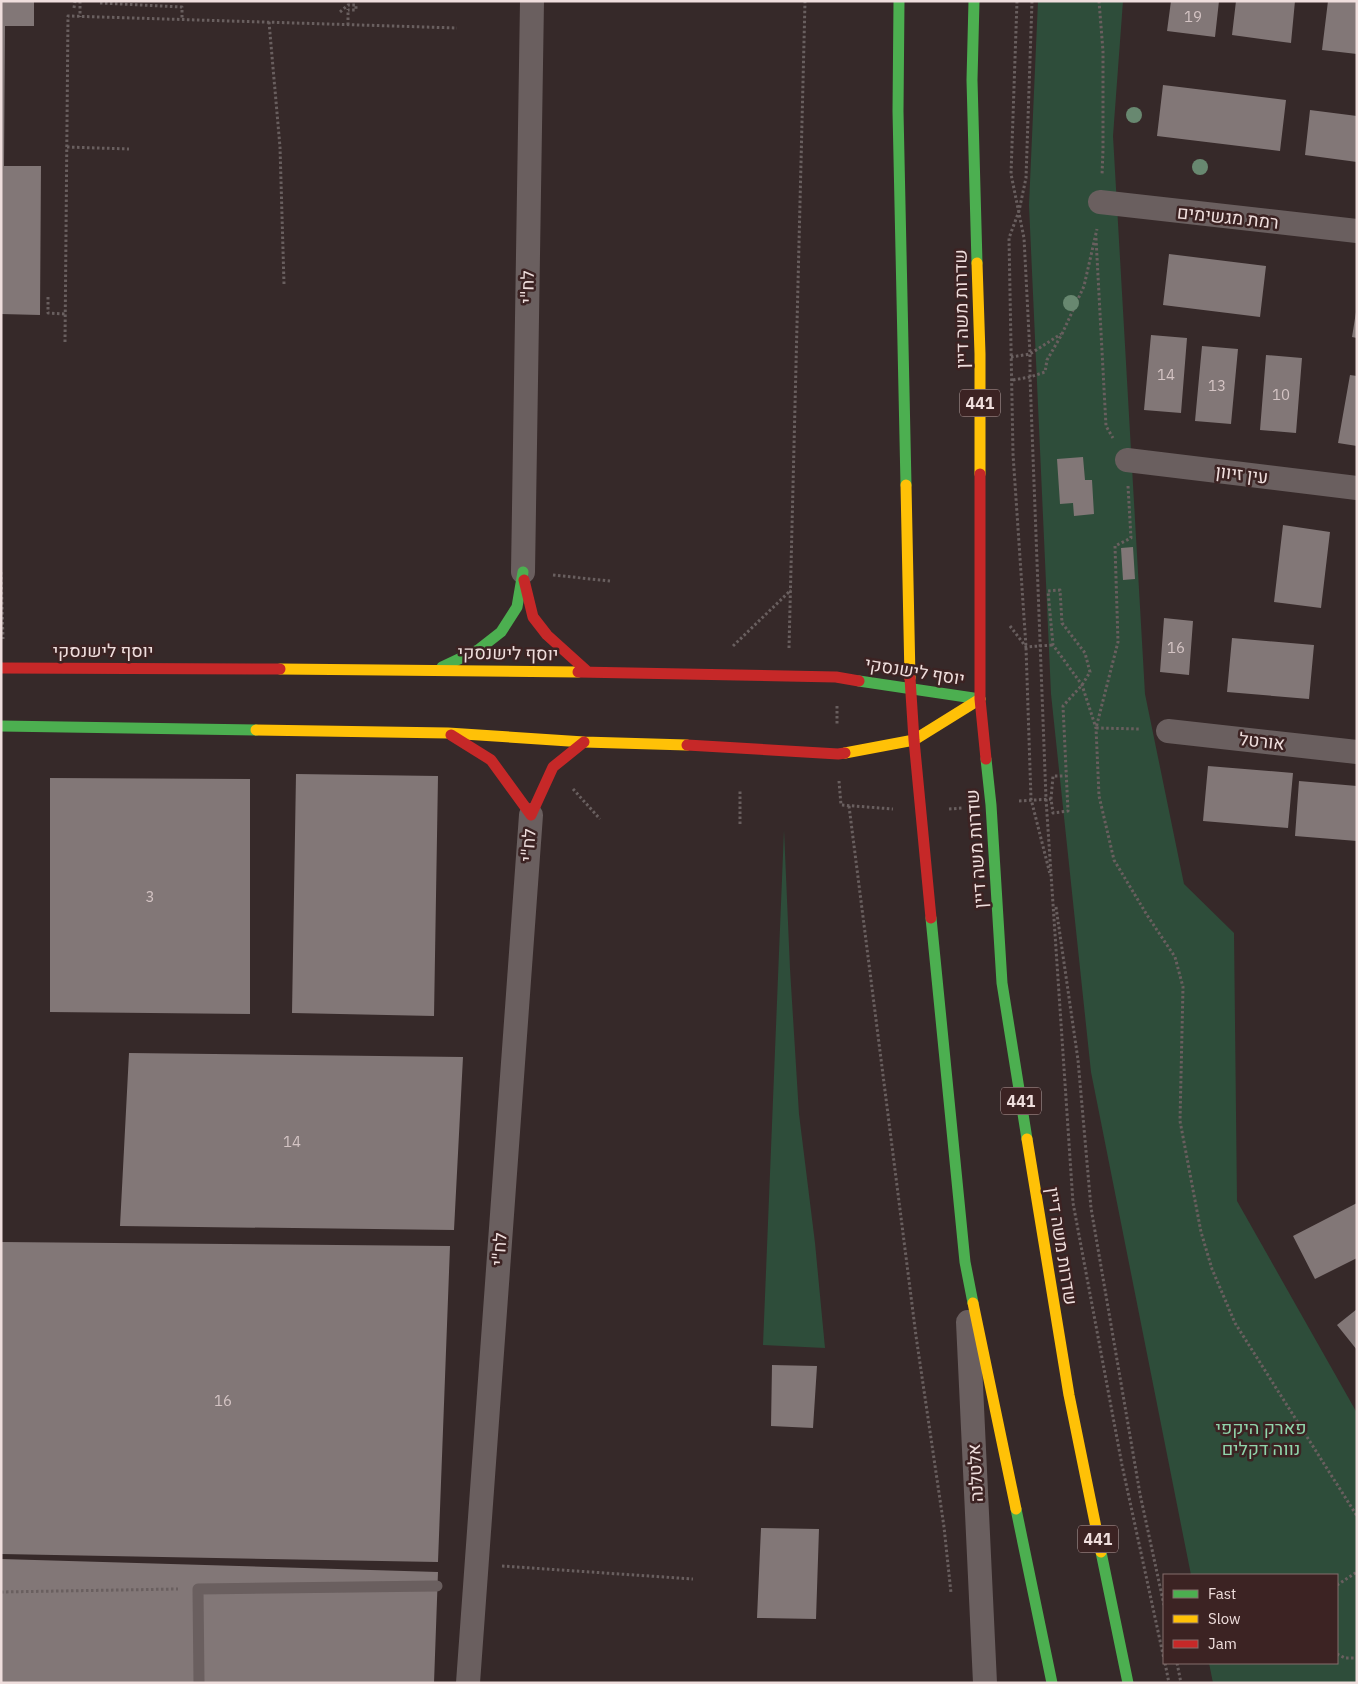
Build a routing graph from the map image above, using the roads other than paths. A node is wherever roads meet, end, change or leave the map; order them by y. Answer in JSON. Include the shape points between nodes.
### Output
{"nodes":[{"id":1,"x":532,"y":1,"type":"edge"},
{"id":2,"x":899,"y":1,"type":"edge"},
{"id":3,"x":974,"y":1,"type":"edge"},
{"id":4,"x":1100,"y":202,"type":"dead end"},
{"id":5,"x":1357,"y":232,"type":"edge"},
{"id":6,"x":1127,"y":460,"type":"road end"},
{"id":7,"x":1357,"y":488,"type":"edge"},
{"id":8,"x":523,"y":572,"type":"junction"},
{"id":9,"x":2,"y":668,"type":"edge"},
{"id":10,"x":435,"y":670,"type":"junction"},
{"id":11,"x":588,"y":672,"type":"junction"},
{"id":12,"x":910,"y":687,"type":"junction"},
{"id":13,"x":980,"y":699,"type":"junction"},
{"id":14,"x":1,"y":726,"type":"edge"},
{"id":15,"x":1168,"y":730,"type":"road end"},
{"id":16,"x":448,"y":733,"type":"junction"},
{"id":17,"x":914,"y":740,"type":"junction"},
{"id":18,"x":584,"y":742,"type":"junction"},
{"id":19,"x":1357,"y":752,"type":"edge"},
{"id":20,"x":531,"y":816,"type":"junction"},
{"id":21,"x":965,"y":1262,"type":"junction"},
{"id":22,"x":437,"y":1586,"type":"dead end"},
{"id":23,"x":199,"y":1683,"type":"edge"},
{"id":24,"x":468,"y":1683,"type":"edge"},
{"id":25,"x":986,"y":1683,"type":"edge"},
{"id":26,"x":1052,"y":1683,"type":"edge"},
{"id":27,"x":1128,"y":1683,"type":"edge"}],
"edges":[{"from":1,"to":8,"type":"street","name":"לח\"י"},
{"from":2,"to":12,"type":"main road","via":[[898,121]]},
{"from":3,"to":13,"type":"main road","name":"שדרות משה דיין","number":"441","via":[[972,80],[980,363]]},
{"from":4,"to":5,"type":"street","name":"רמת מגשימים"},
{"from":6,"to":7,"type":"street","name":"עין זיוון"},
{"from":8,"to":10,"type":"main road","via":[[517,607],[501,632],[478,650]]},
{"from":8,"to":11,"type":"main road","via":[[534,617],[547,635]]},
{"from":9,"to":10,"type":"main road","name":"יוסף לישנסקי"},
{"from":10,"to":11,"type":"main road","name":"יוסף לישנסקי"},
{"from":11,"to":12,"type":"main road","name":"יוסף לישנסקי","via":[[836,677]]},
{"from":12,"to":13,"type":"main road","name":"יוסף לישנסקי"},
{"from":12,"to":17,"type":"main road"},
{"from":13,"to":17,"type":"main road","name":"יוסף לישנסקי"},
{"from":13,"to":27,"type":"main road","name":"שדרות משה דיין","number":"441","via":[[991,805],[1002,983],[1069,1395]]},
{"from":14,"to":16,"type":"main road","name":"יוסף לישנסקי"},
{"from":15,"to":19,"type":"street","name":"אורטל"},
{"from":16,"to":18,"type":"main road","name":"יוסף לישנסקי"},
{"from":16,"to":20,"type":"main road","via":[[491,760]]},
{"from":17,"to":18,"type":"main road","name":"יוסף לישנסקי","via":[[838,754]]},
{"from":17,"to":21,"type":"main road"},
{"from":18,"to":20,"type":"main road","via":[[553,767]]},
{"from":20,"to":24,"type":"street","name":"לח\"י"},
{"from":21,"to":25,"type":"street","name":"אלטלנה"},
{"from":21,"to":26,"type":"main road"},
{"from":22,"to":23,"type":"lane","via":[[198,1589]]}]}
